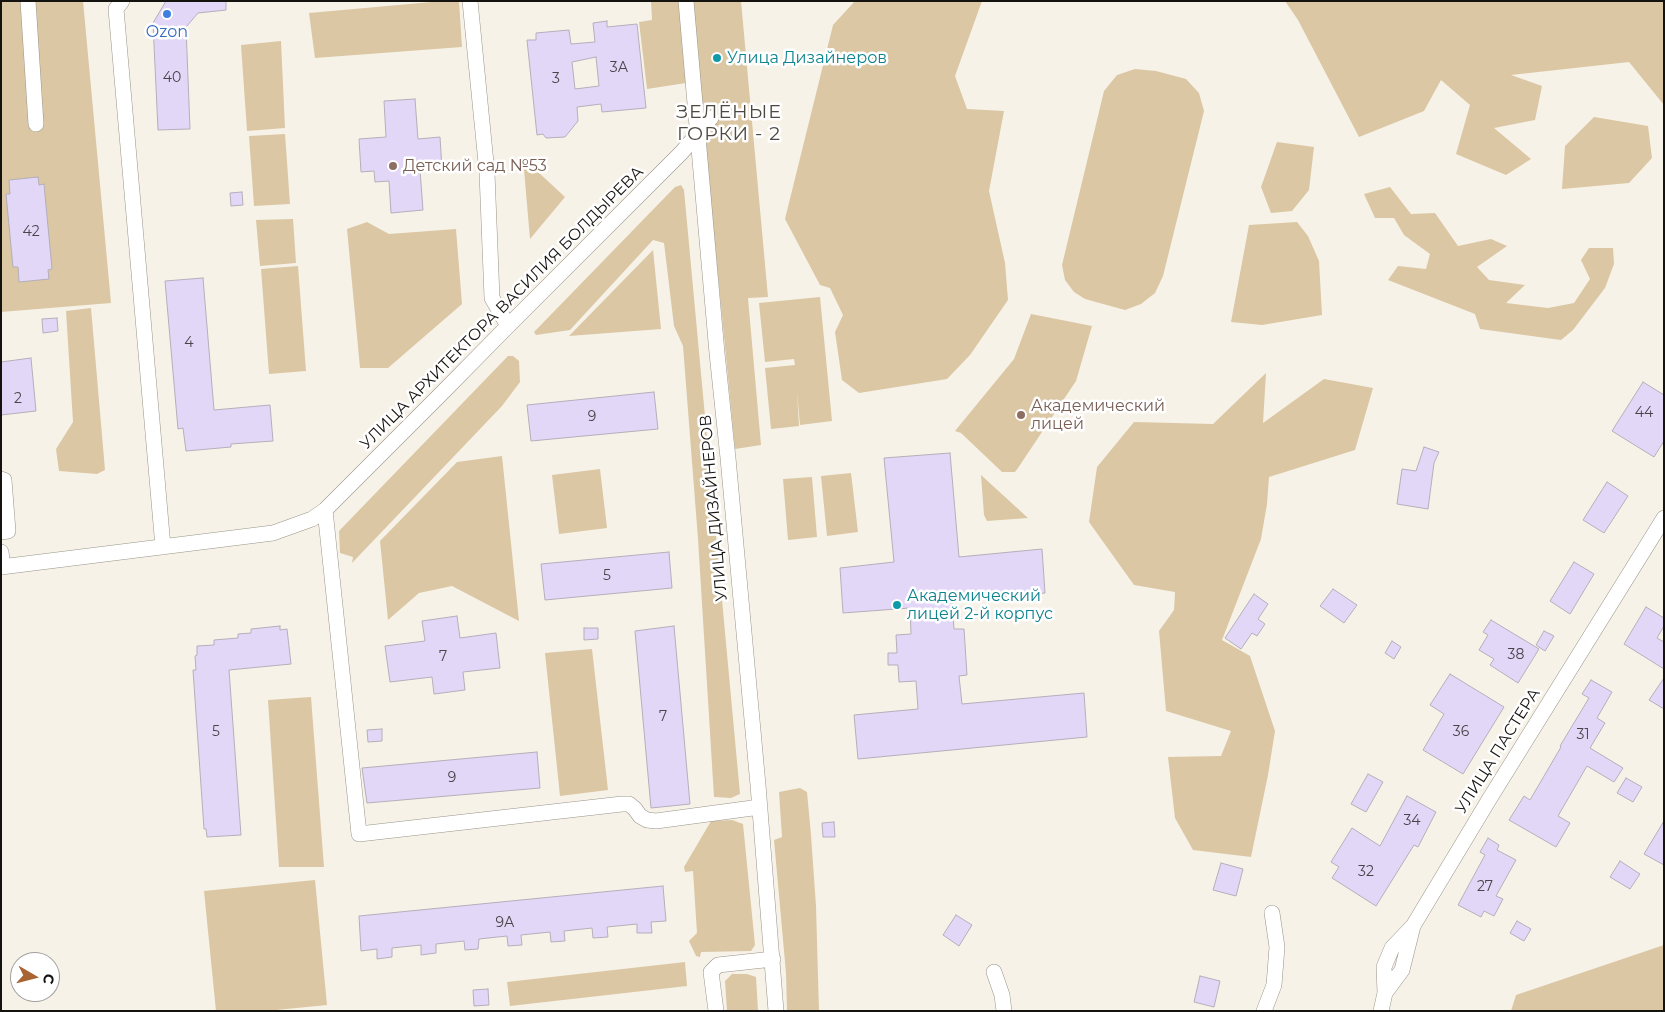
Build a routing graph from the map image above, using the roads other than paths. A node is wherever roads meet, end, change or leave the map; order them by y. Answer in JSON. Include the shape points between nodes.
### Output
{"nodes":[{"id":1,"x":28,"y":1,"type":"edge"},
{"id":2,"x":122,"y":1,"type":"edge"},
{"id":3,"x":470,"y":1,"type":"edge"},
{"id":4,"x":686,"y":1,"type":"edge"},
{"id":5,"x":712,"y":118,"type":"dead end"},
{"id":6,"x":36,"y":124,"type":"dead end"},
{"id":7,"x":698,"y":133,"type":"junction"},
{"id":8,"x":508,"y":326,"type":"junction"},
{"id":9,"x":1,"y":479,"type":"edge"},
{"id":10,"x":325,"y":510,"type":"junction"},
{"id":11,"x":1664,"y":518,"type":"edge"},
{"id":12,"x":1,"y":532,"type":"edge"},
{"id":13,"x":163,"y":547,"type":"junction"},
{"id":14,"x":1,"y":552,"type":"edge"},
{"id":15,"x":2,"y":567,"type":"edge"},
{"id":16,"x":760,"y":807,"type":"junction"},
{"id":17,"x":1272,"y":913,"type":"dead end"},
{"id":18,"x":773,"y":959,"type":"junction"},
{"id":19,"x":994,"y":972,"type":"dead end"},
{"id":20,"x":716,"y":1011,"type":"edge"},
{"id":21,"x":776,"y":1011,"type":"edge"},
{"id":22,"x":1004,"y":1011,"type":"edge"},
{"id":23,"x":1264,"y":1011,"type":"edge"},
{"id":24,"x":1381,"y":1011,"type":"edge"}],
"edges":[{"from":1,"to":6,"type":"street"},
{"from":2,"to":13,"type":"street","via":[[116,9]]},
{"from":3,"to":8,"type":"street","via":[[488,173],[492,298]]},
{"from":4,"to":7,"type":"street","name":"УЛИЦА ДИЗАЙНЕРОВ"},
{"from":5,"to":7,"type":"street","name":"УЛИЦА АРХИТЕКТОРА ВАСИЛИЯ БОЛДЫРЕВА"},
{"from":7,"to":8,"type":"street","name":"УЛИЦА АРХИТЕКТОРА ВАСИЛИЯ БОЛДЫРЕВА"},
{"from":7,"to":16,"type":"street","name":"УЛИЦА ДИЗАЙНЕРОВ"},
{"from":8,"to":10,"type":"street","name":"УЛИЦА АРХИТЕКТОРА ВАСИЛИЯ БОЛДЫРЕВА"},
{"from":9,"to":12,"type":"street","via":[[4,480],[8,531]]},
{"from":10,"to":13,"type":"street","name":"УЛИЦА АРХИТЕКТОРА ВАСИЛИЯ БОЛДЫРЕВА","via":[[274,533]]},
{"from":10,"to":16,"type":"street","via":[[359,834],[622,804],[629,804],[640,816],[656,821]]},
{"from":11,"to":24,"type":"street","name":"УЛИЦА ПАСТЕРА","via":[[1413,926],[1402,970],[1385,993]]},
{"from":13,"to":15,"type":"street"},
{"from":14,"to":15,"type":"street"},
{"from":16,"to":18,"type":"street","name":"УЛИЦА ДИЗАЙНЕРОВ"},
{"from":17,"to":23,"type":"street","via":[[1277,947],[1274,985]]},
{"from":18,"to":20,"type":"street","via":[[718,965],[711,972]]},
{"from":18,"to":21,"type":"street","name":"УЛИЦА ДИЗАЙНЕРОВ"},
{"from":19,"to":22,"type":"street"}]}
